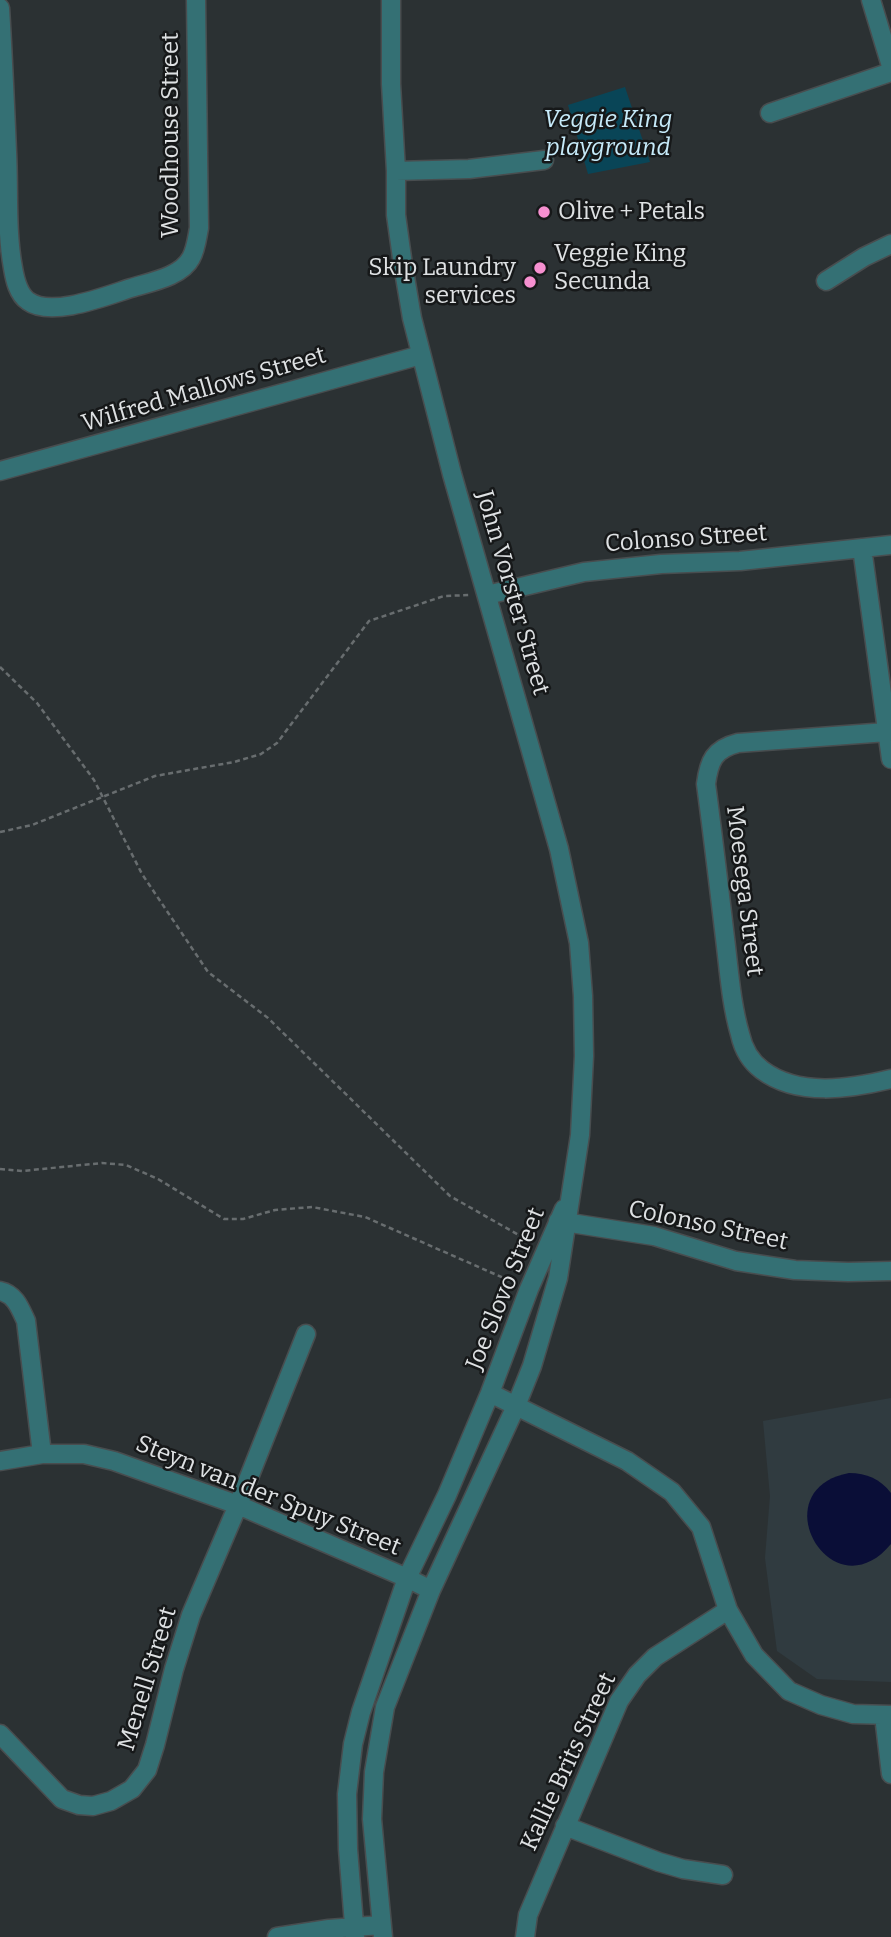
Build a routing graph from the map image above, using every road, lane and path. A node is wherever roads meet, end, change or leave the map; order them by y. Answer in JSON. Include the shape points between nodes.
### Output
{"nodes":[{"id":1,"x":196,"y":0,"type":"edge"},
{"id":2,"x":391,"y":0,"type":"edge"},
{"id":3,"x":871,"y":0,"type":"edge"},
{"id":4,"x":0,"y":8,"type":"edge"},
{"id":5,"x":891,"y":69,"type":"edge"},
{"id":6,"x":770,"y":113,"type":"dead end"},
{"id":7,"x":544,"y":160,"type":"dead end"},
{"id":8,"x":396,"y":171,"type":"junction"},
{"id":9,"x":891,"y":244,"type":"edge"},
{"id":10,"x":825,"y":281,"type":"dead end"},
{"id":11,"x":421,"y":355,"type":"junction"},
{"id":12,"x":0,"y":471,"type":"edge"},
{"id":13,"x":891,"y":545,"type":"edge"},
{"id":14,"x":863,"y":548,"type":"junction"},
{"id":15,"x":487,"y":595,"type":"junction"},
{"id":16,"x":0,"y":667,"type":"edge"},
{"id":17,"x":887,"y":732,"type":"junction"},
{"id":18,"x":891,"y":759,"type":"edge"},
{"id":19,"x":103,"y":796,"type":"junction"},
{"id":20,"x":0,"y":832,"type":"edge"},
{"id":21,"x":891,"y":1079,"type":"edge"},
{"id":22,"x":0,"y":1169,"type":"edge"},
{"id":23,"x":569,"y":1198,"type":"joint"},
{"id":24,"x":563,"y":1223,"type":"junction"},
{"id":25,"x":545,"y":1250,"type":"junction"},
{"id":26,"x":891,"y":1271,"type":"edge"},
{"id":27,"x":528,"y":1289,"type":"junction"},
{"id":28,"x":0,"y":1291,"type":"edge"},
{"id":29,"x":306,"y":1334,"type":"dead end"},
{"id":30,"x":491,"y":1394,"type":"junction"},
{"id":31,"x":516,"y":1406,"type":"junction"},
{"id":32,"x":42,"y":1454,"type":"junction"},
{"id":33,"x":0,"y":1461,"type":"edge"},
{"id":34,"x":238,"y":1505,"type":"junction"},
{"id":35,"x":407,"y":1578,"type":"junction"},
{"id":36,"x":431,"y":1590,"type":"junction"},
{"id":37,"x":728,"y":1610,"type":"junction"},
{"id":38,"x":888,"y":1716,"type":"edge"},
{"id":39,"x":0,"y":1734,"type":"edge"},
{"id":40,"x":891,"y":1774,"type":"edge"},
{"id":41,"x":565,"y":1826,"type":"junction"},
{"id":42,"x":723,"y":1875,"type":"dead end"},
{"id":43,"x":382,"y":1931,"type":"edge"},
{"id":44,"x":354,"y":1932,"type":"edge"},
{"id":45,"x":277,"y":1937,"type":"edge"},
{"id":46,"x":525,"y":1937,"type":"edge"}],
"edges":[{"from":1,"to":4,"type":"street","name":"Woodhouse Street","via":[[199,228],[191,259],[181,270],[153,281],[57,308],[28,301],[18,288],[13,267]]},
{"from":2,"to":8,"type":"street","name":"John Vorster Street"},
{"from":3,"to":5,"type":"street"},
{"from":5,"to":6,"type":"street"},
{"from":7,"to":8,"type":"street"},
{"from":8,"to":11,"type":"street","name":"John Vorster Street","via":[[403,265]]},
{"from":9,"to":10,"type":"street"},
{"from":11,"to":12,"type":"street","name":"Wilfred Mallows Street"},
{"from":11,"to":15,"type":"street","name":"John Vorster Street"},
{"from":13,"to":14,"type":"street","name":"Colonso Street"},
{"from":14,"to":15,"type":"street","name":"Colonso Street","via":[[584,572]]},
{"from":14,"to":17,"type":"street"},
{"from":15,"to":19,"type":"path","via":[[444,597],[369,621],[277,743],[261,754],[155,776]]},
{"from":15,"to":23,"type":"street","name":"John Vorster Street","via":[[559,849],[579,943],[584,1056],[580,1135]]},
{"from":16,"to":19,"type":"path","via":[[37,703]]},
{"from":17,"to":18,"type":"street"},
{"from":17,"to":21,"type":"street","name":"Moesega Street","via":[[726,746],[708,768],[706,784],[731,982],[747,1054],[773,1077],[814,1088]]},
{"from":19,"to":20,"type":"path","via":[[32,825]]},
{"from":19,"to":25,"type":"path","via":[[142,874],[208,972],[268,1018],[450,1196]]},
{"from":22,"to":27,"type":"path","via":[[126,1165],[224,1219],[312,1207],[365,1217]]},
{"from":23,"to":24,"type":"street","name":"Joe Slovo Street"},
{"from":24,"to":25,"type":"street","name":"Joe Slovo Street"},
{"from":24,"to":26,"type":"street","name":"Colonso Street","via":[[654,1237],[736,1261],[795,1270]]},
{"from":24,"to":31,"type":"street","name":"Joe Slovo Street","via":[[558,1278]]},
{"from":25,"to":27,"type":"street","name":"Joe Slovo Street"},
{"from":27,"to":30,"type":"street","name":"Joe Slovo Street"},
{"from":28,"to":32,"type":"street","via":[[19,1305],[26,1321]]},
{"from":29,"to":34,"type":"street","name":"Menell Street"},
{"from":30,"to":31,"type":"street"},
{"from":30,"to":35,"type":"street","name":"Joe Slovo Street"},
{"from":31,"to":36,"type":"street","name":"Joe Slovo Street"},
{"from":31,"to":37,"type":"street","via":[[627,1461],[672,1492],[701,1527]]},
{"from":32,"to":33,"type":"street","name":"Steyn van der Spuy Street"},
{"from":32,"to":34,"type":"street","name":"Steyn van der Spuy Street","via":[[84,1454],[114,1461]]},
{"from":34,"to":35,"type":"street","name":"Steyn van der Spuy Street"},
{"from":34,"to":39,"type":"street","name":"Menell Street","via":[[191,1615],[147,1770],[132,1789],[93,1806],[62,1798]]},
{"from":35,"to":36,"type":"street","name":"Steyn van der Spuy Street"},
{"from":35,"to":44,"type":"street","name":"Joe Slovo Street","via":[[353,1744],[347,1794]]},
{"from":36,"to":43,"type":"street","name":"Joe Slovo Street","via":[[385,1707],[374,1772],[372,1819]]},
{"from":37,"to":38,"type":"street","via":[[754,1655],[789,1691],[853,1714]]},
{"from":37,"to":41,"type":"street","name":"Kallie Brits Street","via":[[655,1657],[637,1675],[619,1701]]},
{"from":38,"to":40,"type":"street"},
{"from":41,"to":42,"type":"street","via":[[659,1862]]},
{"from":41,"to":46,"type":"street","name":"Kallie Brits Street","via":[[528,1915]]},
{"from":43,"to":44,"type":"street"},
{"from":44,"to":45,"type":"street"}]}
